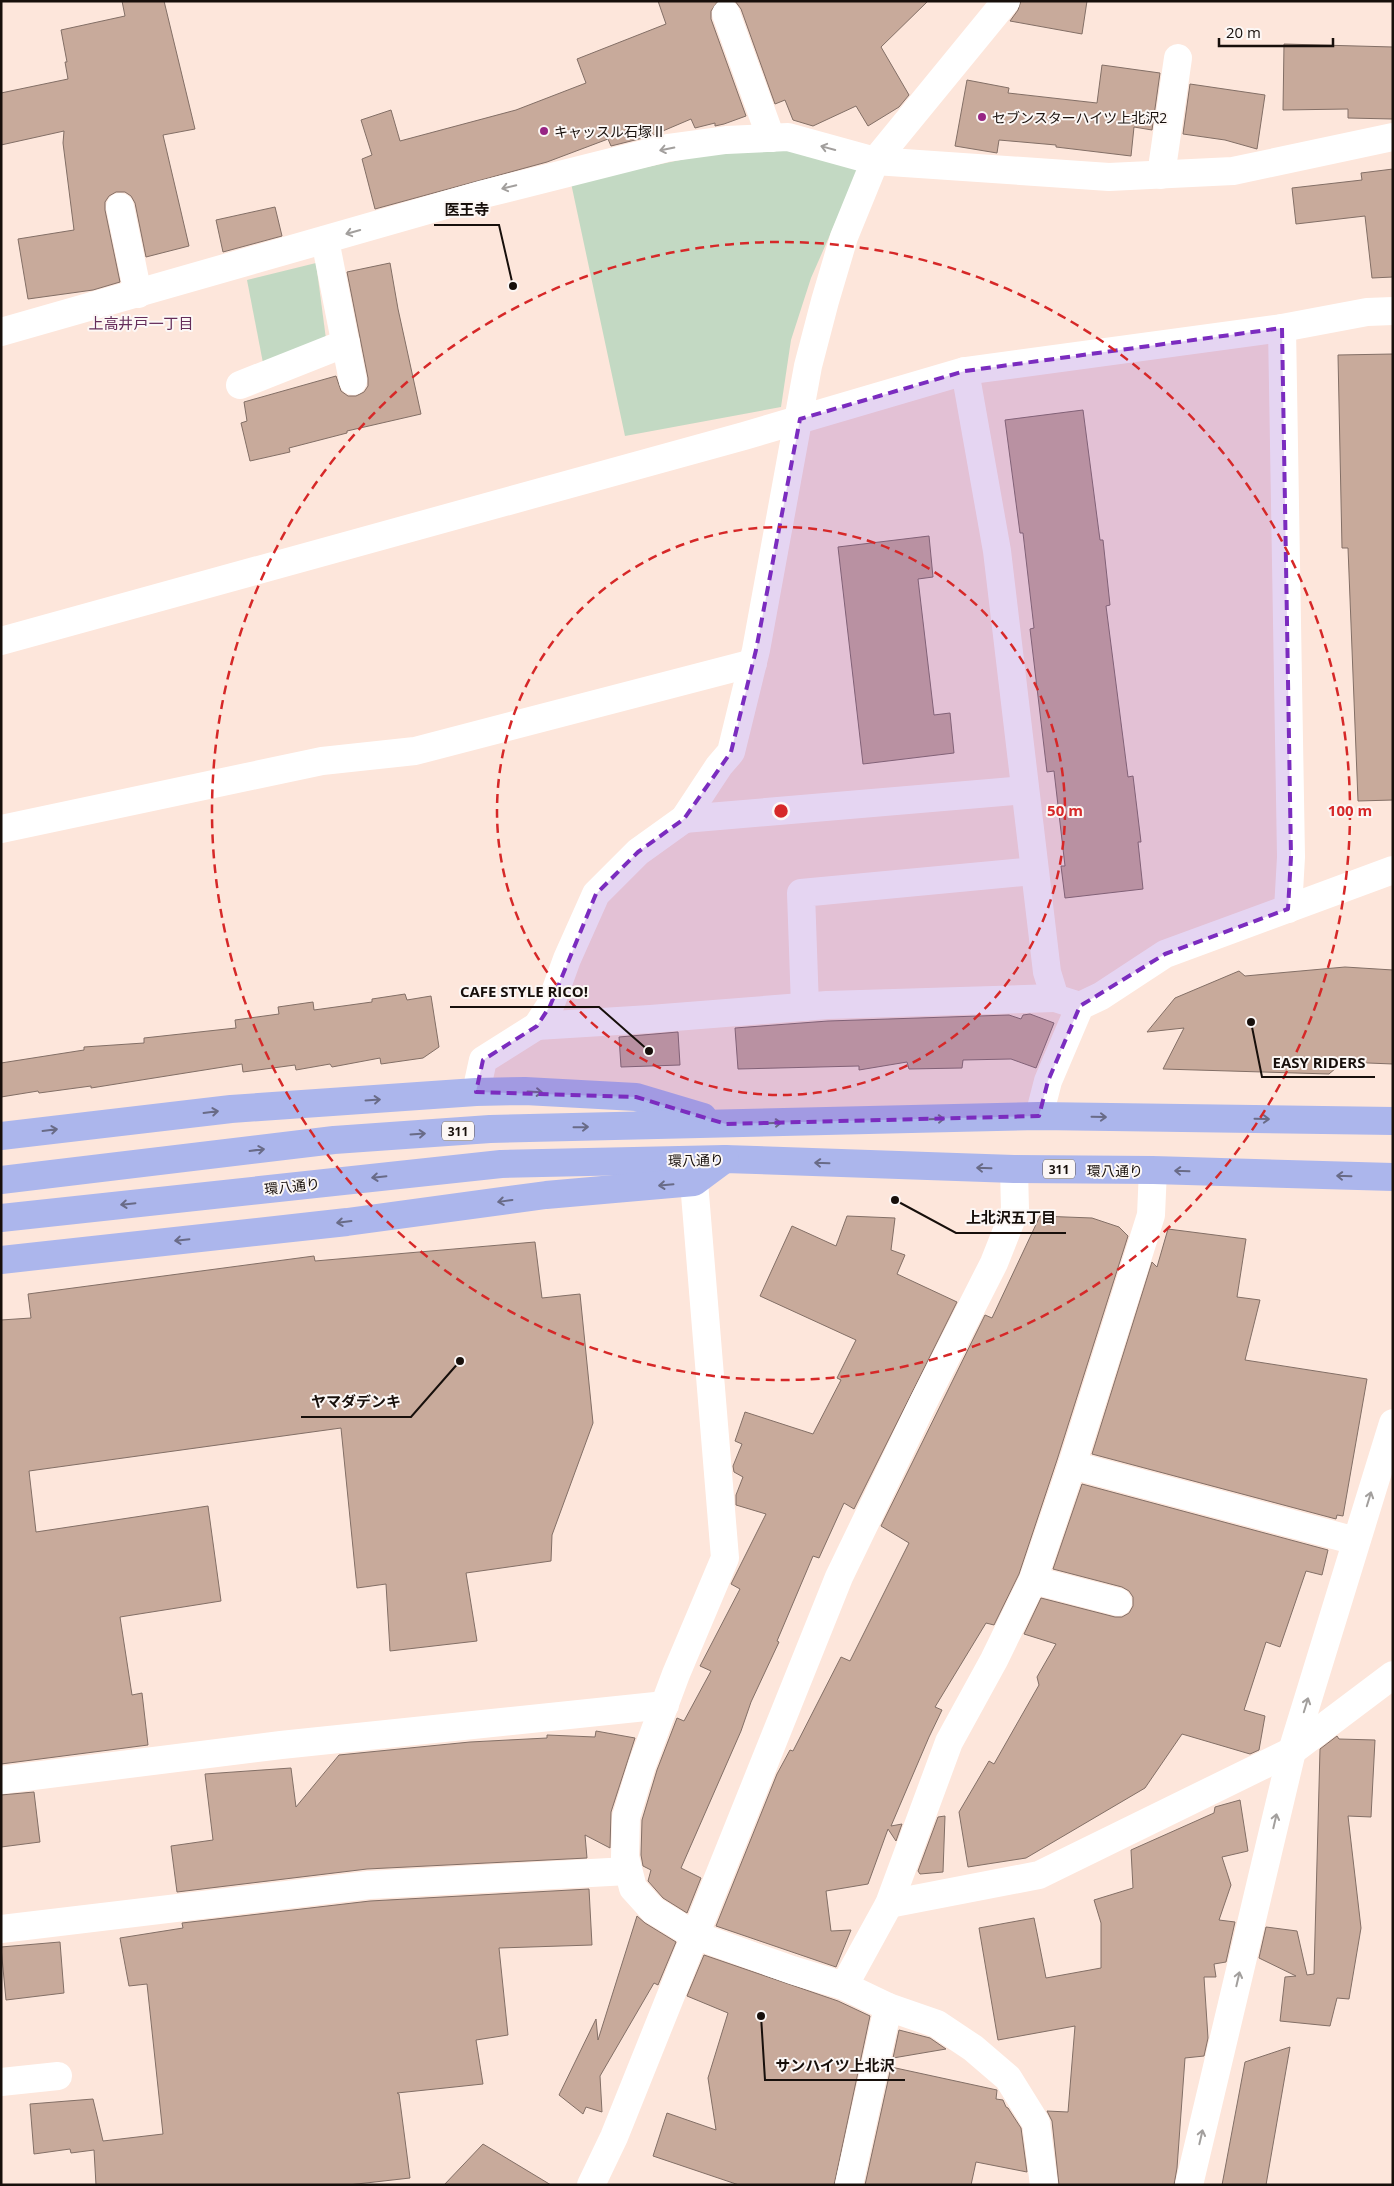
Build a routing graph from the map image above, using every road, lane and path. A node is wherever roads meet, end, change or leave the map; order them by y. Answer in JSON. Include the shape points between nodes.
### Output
{"nodes":[{"id":1,"x":1006,"y":1,"type":"edge"},
{"id":2,"x":726,"y":14,"type":"dead end"},
{"id":3,"x":1178,"y":58,"type":"dead end"},
{"id":4,"x":1393,"y":137,"type":"edge"},
{"id":5,"x":771,"y":138,"type":"junction"},
{"id":6,"x":875,"y":161,"type":"junction"},
{"id":7,"x":1161,"y":175,"type":"junction"},
{"id":8,"x":120,"y":207,"type":"dead end"},
{"id":9,"x":325,"y":240,"type":"junction"},
{"id":10,"x":138,"y":294,"type":"junction"},
{"id":11,"x":1393,"y":312,"type":"edge"},
{"id":12,"x":1282,"y":328,"type":"junction"},
{"id":13,"x":1,"y":332,"type":"edge"},
{"id":14,"x":346,"y":343,"type":"junction"},
{"id":15,"x":965,"y":371,"type":"junction"},
{"id":16,"x":353,"y":381,"type":"dead end"},
{"id":17,"x":240,"y":385,"type":"dead end"},
{"id":18,"x":800,"y":419,"type":"junction"},
{"id":19,"x":1,"y":641,"type":"edge"},
{"id":20,"x":753,"y":663,"type":"junction"},
{"id":21,"x":1025,"y":790,"type":"junction"},
{"id":22,"x":684,"y":819,"type":"junction"},
{"id":23,"x":1,"y":829,"type":"edge"},
{"id":24,"x":1393,"y":870,"type":"edge"},
{"id":25,"x":1034,"y":871,"type":"junction"},
{"id":26,"x":1288,"y":908,"type":"junction"},
{"id":27,"x":1068,"y":1002,"type":"junction"},
{"id":28,"x":805,"y":1007,"type":"junction"},
{"id":29,"x":537,"y":1026,"type":"junction"},
{"id":30,"x":476,"y":1092,"type":"junction"},
{"id":31,"x":1039,"y":1116,"type":"junction"},
{"id":32,"x":1393,"y":1121,"type":"edge"},
{"id":33,"x":726,"y":1124,"type":"junction"},
{"id":34,"x":1,"y":1136,"type":"edge"},
{"id":35,"x":725,"y":1159,"type":"junction"},
{"id":36,"x":1014,"y":1169,"type":"junction"},
{"id":37,"x":1152,"y":1170,"type":"junction"},
{"id":38,"x":1393,"y":1177,"type":"edge"},
{"id":39,"x":1,"y":1180,"type":"edge"},
{"id":40,"x":694,"y":1182,"type":"junction"},
{"id":41,"x":1,"y":1218,"type":"edge"},
{"id":42,"x":1,"y":1260,"type":"edge"},
{"id":43,"x":1393,"y":1423,"type":"edge"},
{"id":44,"x":1072,"y":1465,"type":"junction"},
{"id":45,"x":1356,"y":1541,"type":"junction"},
{"id":46,"x":1033,"y":1580,"type":"junction"},
{"id":47,"x":1118,"y":1602,"type":"dead end"},
{"id":48,"x":1393,"y":1675,"type":"edge"},
{"id":49,"x":665,"y":1705,"type":"junction"},
{"id":50,"x":1292,"y":1752,"type":"junction"},
{"id":51,"x":1,"y":1780,"type":"edge"},
{"id":52,"x":628,"y":1871,"type":"junction"},
{"id":53,"x":889,"y":1904,"type":"junction"},
{"id":54,"x":1,"y":1929,"type":"edge"},
{"id":55,"x":694,"y":1935,"type":"junction"},
{"id":56,"x":844,"y":1986,"type":"junction"},
{"id":57,"x":888,"y":2007,"type":"junction"},
{"id":58,"x":58,"y":2076,"type":"dead end"},
{"id":59,"x":1,"y":2082,"type":"edge"},
{"id":60,"x":591,"y":2185,"type":"edge"},
{"id":61,"x":849,"y":2185,"type":"edge"},
{"id":62,"x":1044,"y":2185,"type":"edge"},
{"id":63,"x":1189,"y":2185,"type":"edge"}],
"edges":[{"from":1,"to":6,"type":"street"},
{"from":2,"to":5,"type":"street"},
{"from":3,"to":7,"type":"street"},
{"from":4,"to":7,"type":"street","via":[[1233,171]]},
{"from":6,"to":5,"type":"street","one_way":true,"via":[[788,137]]},
{"from":5,"to":9,"type":"street","one_way":true,"via":[[667,148],[484,194]]},
{"from":6,"to":7,"type":"street","via":[[1109,177]]},
{"from":6,"to":18,"type":"street","via":[[844,238],[824,301],[808,366]]},
{"from":8,"to":10,"type":"street"},
{"from":9,"to":10,"type":"street"},
{"from":9,"to":14,"type":"street"},
{"from":10,"to":13,"type":"street"},
{"from":11,"to":12,"type":"street","via":[[1367,312]]},
{"from":12,"to":15,"type":"street"},
{"from":12,"to":26,"type":"street","via":[[1292,857]]},
{"from":14,"to":16,"type":"street"},
{"from":14,"to":17,"type":"street"},
{"from":15,"to":18,"type":"street"},
{"from":15,"to":21,"type":"street","via":[[997,550]]},
{"from":18,"to":19,"type":"street"},
{"from":18,"to":20,"type":"street"},
{"from":20,"to":22,"type":"street","via":[[731,752],[718,766]]},
{"from":20,"to":23,"type":"street","via":[[415,751],[322,761]]},
{"from":21,"to":22,"type":"street"},
{"from":21,"to":25,"type":"street"},
{"from":22,"to":29,"type":"street","via":[[638,852],[596,894],[550,1006]]},
{"from":24,"to":26,"type":"street"},
{"from":25,"to":27,"type":"street","via":[[1046,972]]},
{"from":25,"to":28,"type":"street","via":[[801,893]]},
{"from":26,"to":27,"type":"street","via":[[1165,954],[1101,996]]},
{"from":27,"to":28,"type":"street"},
{"from":27,"to":31,"type":"street"},
{"from":28,"to":29,"type":"street"},
{"from":29,"to":30,"type":"street","via":[[483,1060]]},
{"from":30,"to":33,"type":"main road","one_way":true,"via":[[525,1091],[636,1097]]},
{"from":34,"to":30,"type":"main road","one_way":true,"via":[[230,1109]]},
{"from":31,"to":32,"type":"main road","number":"311","one_way":true},
{"from":33,"to":31,"type":"main road","number":"311","one_way":true},
{"from":39,"to":33,"type":"main road","number":"311","one_way":true,"via":[[334,1140],[481,1129]]},
{"from":36,"to":35,"type":"main road","name":"環八通り","number":"311","one_way":true},
{"from":35,"to":40,"type":"main road"},
{"from":35,"to":41,"type":"main road","name":"環八通り","number":"311","one_way":true,"via":[[500,1164]]},
{"from":36,"to":37,"type":"main road","name":"環八通り","number":"311"},
{"from":36,"to":55,"type":"street","via":[[1015,1210],[994,1263],[839,1577]]},
{"from":38,"to":37,"type":"main road","name":"環八通り","number":"311","one_way":true},
{"from":37,"to":44,"type":"street","via":[[1151,1216]]},
{"from":40,"to":42,"type":"main road","one_way":true,"via":[[546,1195],[347,1222]]},
{"from":40,"to":49,"type":"street","via":[[725,1558]]},
{"from":45,"to":43,"type":"street","one_way":true},
{"from":44,"to":45,"type":"street"},
{"from":44,"to":46,"type":"street"},
{"from":50,"to":45,"type":"street","one_way":true},
{"from":46,"to":47,"type":"street"},
{"from":46,"to":53,"type":"street","via":[[994,1660],[948,1742]]},
{"from":48,"to":50,"type":"street"},
{"from":49,"to":51,"type":"street","via":[[236,1750]]},
{"from":49,"to":52,"type":"street","via":[[626,1817]]},
{"from":50,"to":53,"type":"street","via":[[1039,1875]]},
{"from":63,"to":50,"type":"street","one_way":true},
{"from":52,"to":54,"type":"street","via":[[369,1885]]},
{"from":52,"to":55,"type":"street","via":[[633,1888],[653,1910]]},
{"from":53,"to":56,"type":"street"},
{"from":55,"to":56,"type":"street"},
{"from":55,"to":60,"type":"street","via":[[614,2137]]},
{"from":56,"to":57,"type":"street"},
{"from":57,"to":61,"type":"street"},
{"from":57,"to":62,"type":"street","via":[[937,2024],[973,2048],[1008,2078],[1036,2123]]},
{"from":58,"to":59,"type":"street"}]}
